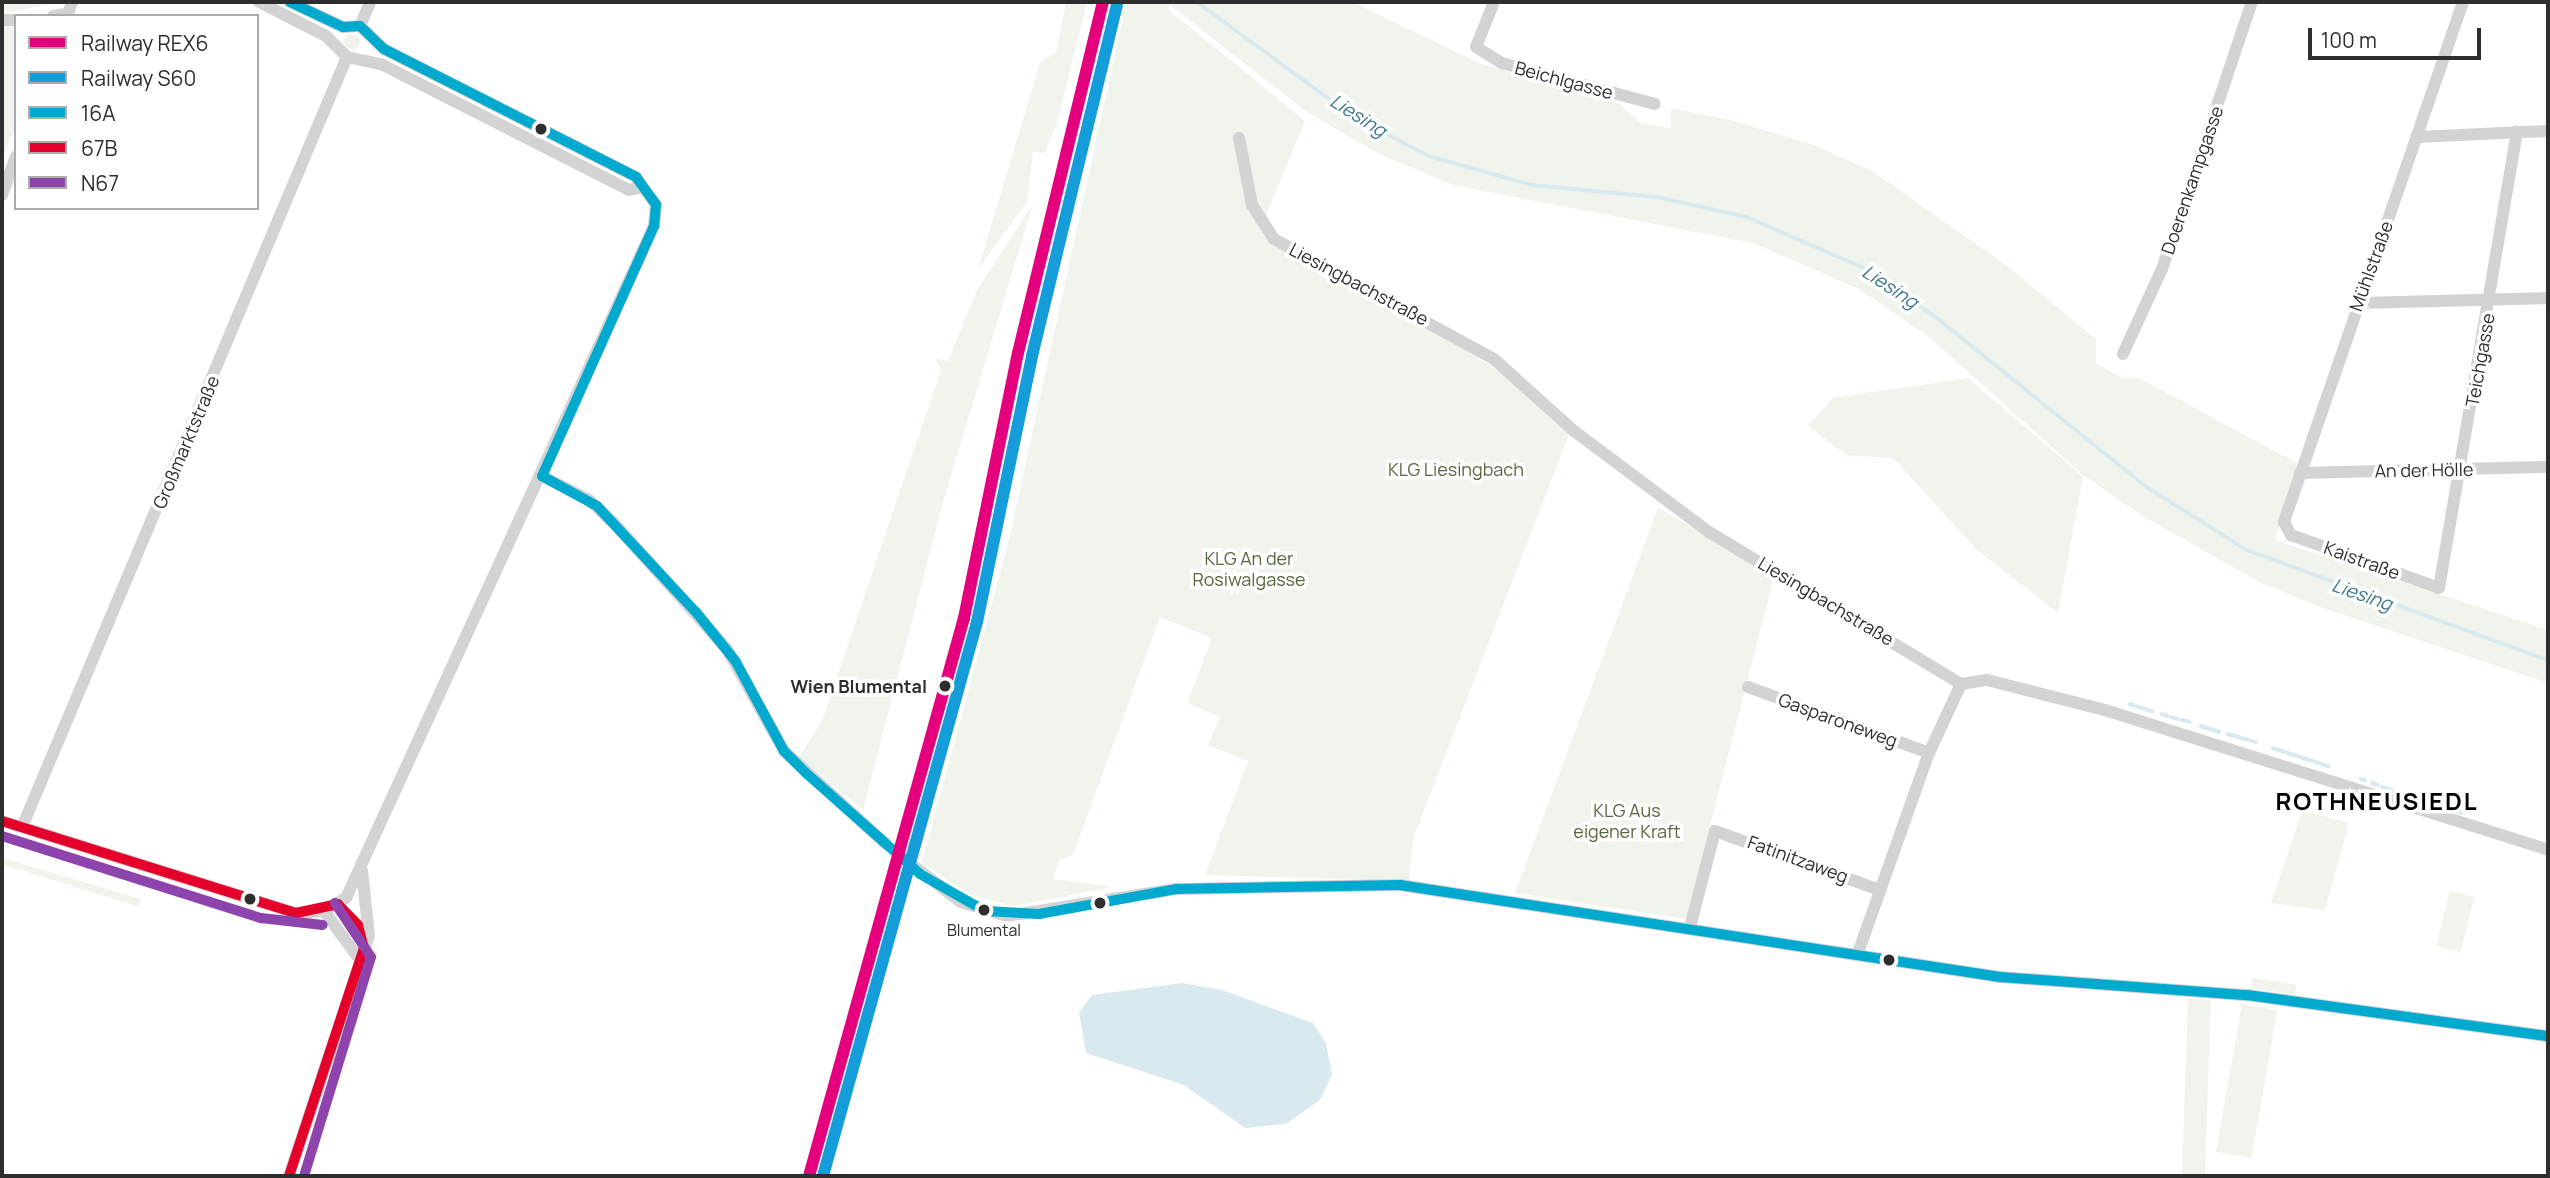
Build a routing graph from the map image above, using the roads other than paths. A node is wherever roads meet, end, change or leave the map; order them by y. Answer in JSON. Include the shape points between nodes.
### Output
{"nodes":[{"id":1,"x":259,"y":2,"type":"edge"},
{"id":2,"x":290,"y":2,"type":"edge"},
{"id":3,"x":370,"y":2,"type":"edge"},
{"id":4,"x":1494,"y":2,"type":"edge"},
{"id":5,"x":2252,"y":2,"type":"edge"},
{"id":6,"x":2463,"y":2,"type":"edge"},
{"id":7,"x":360,"y":26,"type":"junction"},
{"id":8,"x":343,"y":27,"type":"junction"},
{"id":9,"x":370,"y":40,"type":"junction"},
{"id":10,"x":337,"y":45,"type":"junction"},
{"id":11,"x":361,"y":56,"type":"junction"},
{"id":12,"x":347,"y":57,"type":"junction"},
{"id":13,"x":1655,"y":104,"type":"dead end"},
{"id":14,"x":2548,"y":131,"type":"edge"},
{"id":15,"x":2517,"y":132,"type":"junction"},
{"id":16,"x":2416,"y":137,"type":"junction"},
{"id":17,"x":1239,"y":138,"type":"dead end"},
{"id":18,"x":6,"y":172,"type":"edge"},
{"id":19,"x":643,"y":187,"type":"junction"},
{"id":20,"x":2,"y":195,"type":"edge"},
{"id":21,"x":2548,"y":298,"type":"edge"},
{"id":22,"x":2491,"y":300,"type":"junction"},
{"id":23,"x":2359,"y":303,"type":"junction"},
{"id":24,"x":2123,"y":354,"type":"dead end"},
{"id":25,"x":2548,"y":467,"type":"edge"},
{"id":26,"x":2461,"y":469,"type":"junction"},
{"id":27,"x":2300,"y":473,"type":"junction"},
{"id":28,"x":542,"y":476,"type":"junction"},
{"id":29,"x":2286,"y":531,"type":"joint"},
{"id":30,"x":2439,"y":587,"type":"joint"},
{"id":31,"x":1961,"y":684,"type":"junction"},
{"id":32,"x":1748,"y":687,"type":"dead end"},
{"id":33,"x":1929,"y":753,"type":"junction"},
{"id":34,"x":2,"y":821,"type":"edge"},
{"id":35,"x":22,"y":827,"type":"junction"},
{"id":36,"x":886,"y":845,"type":"dead end"},
{"id":37,"x":2548,"y":850,"type":"edge"},
{"id":38,"x":898,"y":854,"type":"dead end"},
{"id":39,"x":362,"y":870,"type":"junction"},
{"id":40,"x":1880,"y":890,"type":"junction"},
{"id":41,"x":338,"y":904,"type":"junction"},
{"id":42,"x":324,"y":911,"type":"junction"},
{"id":43,"x":1690,"y":927,"type":"junction"},
{"id":44,"x":365,"y":942,"type":"junction"},
{"id":45,"x":1858,"y":953,"type":"junction"},
{"id":46,"x":357,"y":956,"type":"junction"},
{"id":47,"x":2548,"y":1037,"type":"edge"},
{"id":48,"x":289,"y":1176,"type":"edge"}],
"edges":[{"from":1,"to":10,"type":"street"},
{"from":2,"to":8,"type":"street"},
{"from":3,"to":7,"type":"street"},
{"from":4,"to":13,"type":"street","name":"Beichlgasse","via":[[1476,47],[1502,63]]},
{"from":5,"to":24,"type":"street","name":"Doerenkampgasse","via":[[2162,269]]},
{"from":6,"to":16,"type":"street","name":"Mühlstraße"},
{"from":7,"to":8,"type":"street"},
{"from":7,"to":9,"type":"street"},
{"from":8,"to":10,"type":"street"},
{"from":9,"to":11,"type":"street"},
{"from":9,"to":19,"type":"street","via":[[636,177]]},
{"from":10,"to":12,"type":"street"},
{"from":11,"to":12,"type":"street"},
{"from":11,"to":19,"type":"street","via":[[629,190]]},
{"from":12,"to":35,"type":"street","name":"Großmarktstraße"},
{"from":14,"to":15,"type":"street"},
{"from":15,"to":16,"type":"street"},
{"from":15,"to":22,"type":"street","name":"Teichgasse"},
{"from":16,"to":23,"type":"street","name":"Mühlstraße"},
{"from":17,"to":31,"type":"street","name":"Liesingbachstraße","via":[[1252,205],[1274,239],[1494,359],[1574,431],[1709,532]]},
{"from":18,"to":20,"type":"street"},
{"from":19,"to":28,"type":"street","via":[[652,198],[654,226]]},
{"from":21,"to":22,"type":"street"},
{"from":22,"to":23,"type":"street"},
{"from":22,"to":26,"type":"street","name":"Teichgasse"},
{"from":23,"to":27,"type":"street","name":"Mühlstraße"},
{"from":25,"to":26,"type":"street","name":"An der Hölle"},
{"from":26,"to":27,"type":"street","name":"An der Hölle"},
{"from":26,"to":30,"type":"street","name":"Teichgasse"},
{"from":27,"to":29,"type":"street","name":"Mühlstraße"},
{"from":28,"to":36,"type":"street","via":[[589,500],[613,522],[727,649],[784,751]]},
{"from":28,"to":39,"type":"street"},
{"from":29,"to":30,"type":"street","name":"Kaistraße"},
{"from":31,"to":33,"type":"street"},
{"from":31,"to":37,"type":"street","via":[[1987,680],[2095,707]]},
{"from":32,"to":33,"type":"street","name":"Gasparoneweg"},
{"from":33,"to":40,"type":"street"},
{"from":34,"to":35,"type":"street"},
{"from":35,"to":42,"type":"street","via":[[265,905]]},
{"from":38,"to":43,"type":"street","via":[[961,902],[1007,916],[1158,891],[1358,883],[1490,895]]},
{"from":39,"to":41,"type":"street"},
{"from":39,"to":44,"type":"street","via":[[370,905]]},
{"from":40,"to":43,"type":"street","name":"Fatinitzaweg","via":[[1715,831]]},
{"from":40,"to":45,"type":"street"},
{"from":41,"to":42,"type":"street"},
{"from":41,"to":44,"type":"street"},
{"from":42,"to":46,"type":"street"},
{"from":43,"to":45,"type":"street"},
{"from":44,"to":46,"type":"street"},
{"from":45,"to":47,"type":"street","via":[[2014,979],[2247,995]]},
{"from":46,"to":48,"type":"street"}]}
